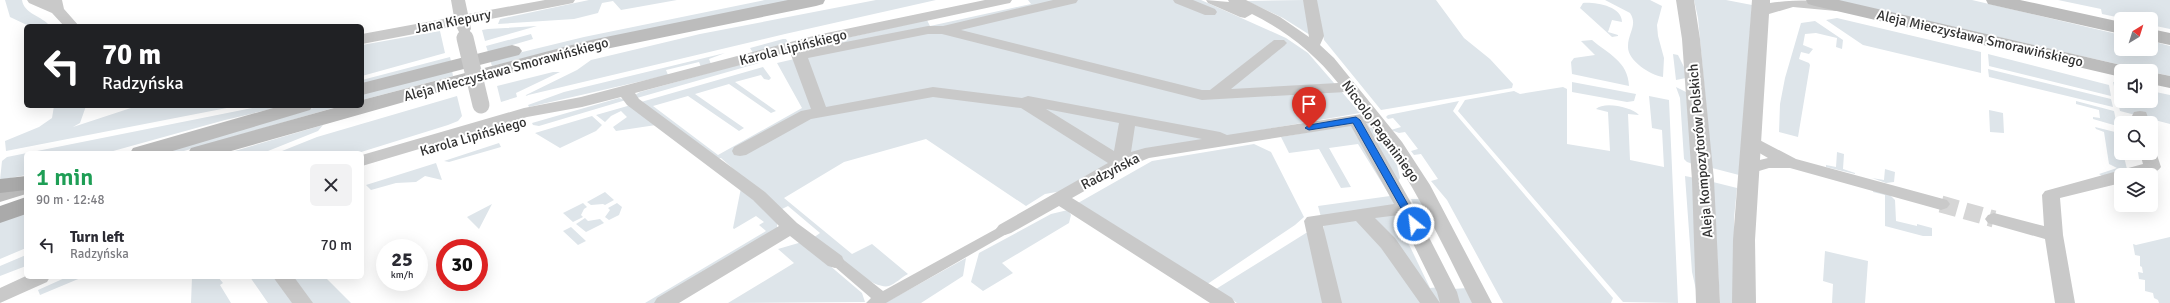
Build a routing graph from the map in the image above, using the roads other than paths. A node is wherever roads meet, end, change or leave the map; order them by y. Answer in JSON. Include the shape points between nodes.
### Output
{"nodes":[{"id":1,"x":34,"y":0,"type":"edge"},
{"id":2,"x":458,"y":0,"type":"edge"},
{"id":3,"x":568,"y":0,"type":"edge"},
{"id":4,"x":744,"y":0,"type":"edge"},
{"id":5,"x":816,"y":0,"type":"edge"},
{"id":6,"x":1005,"y":0,"type":"edge"},
{"id":7,"x":1071,"y":0,"type":"edge"},
{"id":8,"x":1180,"y":0,"type":"edge"},
{"id":9,"x":1310,"y":0,"type":"edge"},
{"id":10,"x":1685,"y":0,"type":"edge"},
{"id":11,"x":1815,"y":0,"type":"edge"},
{"id":12,"x":1995,"y":0,"type":"edge"},
{"id":13,"x":1222,"y":3,"type":"edge"},
{"id":14,"x":56,"y":5,"type":"edge"},
{"id":15,"x":1761,"y":6,"type":"edge"},
{"id":16,"x":1841,"y":6,"type":"junction"},
{"id":17,"x":461,"y":19,"type":"junction"},
{"id":18,"x":70,"y":24,"type":"edge"},
{"id":19,"x":930,"y":26,"type":"junction"},
{"id":20,"x":2114,"y":26,"type":"edge"},
{"id":21,"x":2158,"y":36,"type":"edge"},
{"id":22,"x":364,"y":38,"type":"edge"},
{"id":23,"x":2170,"y":39,"type":"edge"},
{"id":24,"x":1279,"y":43,"type":"dead end"},
{"id":25,"x":1312,"y":46,"type":"junction"},
{"id":26,"x":2114,"y":69,"type":"edge"},
{"id":27,"x":2158,"y":79,"type":"edge"},
{"id":28,"x":2170,"y":82,"type":"edge"},
{"id":29,"x":1350,"y":87,"type":"junction"},
{"id":30,"x":364,"y":88,"type":"edge"},
{"id":31,"x":625,"y":91,"type":"junction"},
{"id":32,"x":1214,"y":95,"type":"junction"},
{"id":33,"x":1023,"y":104,"type":"junction"},
{"id":34,"x":364,"y":107,"type":"edge"},
{"id":35,"x":296,"y":108,"type":"edge"},
{"id":36,"x":360,"y":108,"type":"edge"},
{"id":37,"x":820,"y":113,"type":"junction"},
{"id":38,"x":1364,"y":118,"type":"junction"},
{"id":39,"x":1128,"y":120,"type":"junction"},
{"id":40,"x":487,"y":127,"type":"junction"},
{"id":41,"x":1234,"y":139,"type":"junction"},
{"id":42,"x":1750,"y":140,"type":"junction"},
{"id":43,"x":148,"y":151,"type":"edge"},
{"id":44,"x":206,"y":151,"type":"edge"},
{"id":45,"x":740,"y":151,"type":"dead end"},
{"id":46,"x":364,"y":160,"type":"edge"},
{"id":47,"x":1121,"y":163,"type":"junction"},
{"id":48,"x":1790,"y":163,"type":"junction"},
{"id":49,"x":364,"y":166,"type":"edge"},
{"id":50,"x":1749,"y":168,"type":"junction"},
{"id":51,"x":2114,"y":179,"type":"edge"},
{"id":52,"x":24,"y":183,"type":"edge"},
{"id":53,"x":0,"y":186,"type":"edge"},
{"id":54,"x":24,"y":188,"type":"edge"},
{"id":55,"x":0,"y":194,"type":"edge"},
{"id":56,"x":1059,"y":198,"type":"junction"},
{"id":57,"x":24,"y":204,"type":"edge"},
{"id":58,"x":1941,"y":204,"type":"tunnel mouth"},
{"id":59,"x":24,"y":205,"type":"edge"},
{"id":60,"x":1405,"y":208,"type":"junction"},
{"id":61,"x":0,"y":210,"type":"edge"},
{"id":62,"x":1360,"y":214,"type":"junction"},
{"id":63,"x":0,"y":215,"type":"edge"},
{"id":64,"x":1994,"y":219,"type":"tunnel mouth"},
{"id":65,"x":791,"y":227,"type":"junction"},
{"id":66,"x":1005,"y":229,"type":"joint"},
{"id":67,"x":2054,"y":235,"type":"junction"},
{"id":68,"x":835,"y":262,"type":"joint"},
{"id":69,"x":36,"y":279,"type":"edge"},
{"id":70,"x":285,"y":279,"type":"edge"},
{"id":71,"x":0,"y":296,"type":"edge"},
{"id":72,"x":878,"y":301,"type":"edge"},
{"id":73,"x":303,"y":303,"type":"edge"},
{"id":74,"x":664,"y":303,"type":"edge"},
{"id":75,"x":1225,"y":303,"type":"edge"},
{"id":76,"x":1332,"y":303,"type":"edge"},
{"id":77,"x":1430,"y":303,"type":"edge"},
{"id":78,"x":1450,"y":303,"type":"edge"},
{"id":79,"x":1482,"y":303,"type":"edge"},
{"id":80,"x":1708,"y":303,"type":"edge"},
{"id":81,"x":1744,"y":303,"type":"edge"},
{"id":82,"x":2065,"y":303,"type":"edge"}],
"edges":[{"from":1,"to":14,"type":"street"},
{"from":2,"to":17,"type":"street"},
{"from":3,"to":17,"type":"street","name":"Jana Kiepury"},
{"from":4,"to":30,"type":"main road","name":"Aleja Mieczysława Smorawińskiego","via":[[562,38]]},
{"from":5,"to":34,"type":"main road","name":"Aleja Mieczysława Smorawińskiego","via":[[685,25],[590,47]]},
{"from":6,"to":19,"type":"street","name":"Karola Lipińskiego"},
{"from":7,"to":19,"type":"street"},
{"from":8,"to":13,"type":"street","name":"Niccolo Paganiniego"},
{"from":9,"to":25,"type":"street","via":[[1317,36]]},
{"from":10,"to":80,"type":"street","name":"Aleja Kompozytorów Polskich","via":[[1703,169],[1708,249]]},
{"from":11,"to":16,"type":"main road","name":"Aleja Mieczysława Smorawińskiego"},
{"from":12,"to":20,"type":"main road"},
{"from":13,"to":25,"type":"street","name":"Niccolo Paganiniego","via":[[1298,35]]},
{"from":14,"to":18,"type":"street"},
{"from":15,"to":16,"type":"street","via":[[1792,2]]},
{"from":15,"to":42,"type":"street"},
{"from":16,"to":26,"type":"main road","name":"Aleja Mieczysława Smorawińskiego"},
{"from":17,"to":22,"type":"street","name":"Jana Kiepury"},
{"from":17,"to":40,"type":"street","bridge":true},
{"from":19,"to":31,"type":"street","name":"Karola Lipińskiego","via":[[817,40]]},
{"from":19,"to":32,"type":"street","via":[[1202,95]]},
{"from":19,"to":37,"type":"street","via":[[799,55]]},
{"from":21,"to":23,"type":"main road"},
{"from":24,"to":32,"type":"street"},
{"from":25,"to":29,"type":"street","name":"Niccolo Paganiniego"},
{"from":27,"to":28,"type":"main road"},
{"from":29,"to":32,"type":"street"},
{"from":29,"to":38,"type":"street","name":"Niccolo Paganiniego"},
{"from":31,"to":40,"type":"street","name":"Karola Lipińskiego"},
{"from":31,"to":65,"type":"street","via":[[633,102],[759,196]]},
{"from":33,"to":37,"type":"street","via":[[933,92]]},
{"from":33,"to":39,"type":"street","via":[[1022,100]]},
{"from":33,"to":47,"type":"street"},
{"from":35,"to":43,"type":"main road"},
{"from":36,"to":44,"type":"main road","name":"Aleja Mieczysława Smorawińskiego"},
{"from":37,"to":45,"type":"street","via":[[807,115]]},
{"from":38,"to":41,"type":"street","name":"Radzyńska"},
{"from":38,"to":60,"type":"street"},
{"from":38,"to":79,"type":"street","name":"Niccolo Paganiniego","via":[[1396,146],[1421,185]]},
{"from":39,"to":41,"type":"street"},
{"from":39,"to":47,"type":"street"},
{"from":40,"to":46,"type":"street","name":"Karola Lipińskiego"},
{"from":40,"to":49,"type":"street","name":"Karola Lipińskiego","via":[[377,164]]},
{"from":41,"to":47,"type":"street","name":"Radzyńska","via":[[1145,153]]},
{"from":42,"to":48,"type":"street"},
{"from":42,"to":50,"type":"street"},
{"from":47,"to":56,"type":"street","name":"Radzyńska"},
{"from":48,"to":50,"type":"street","via":[[1769,163]]},
{"from":48,"to":58,"type":"street"},
{"from":50,"to":81,"type":"street","via":[[1744,240]]},
{"from":51,"to":67,"type":"street","via":[[2051,195]]},
{"from":52,"to":53,"type":"main road"},
{"from":54,"to":55,"type":"main road"},
{"from":56,"to":66,"type":"street","name":"Radzyńska"},
{"from":56,"to":75,"type":"street"},
{"from":57,"to":61,"type":"main road"},
{"from":59,"to":63,"type":"main road"},
{"from":60,"to":62,"type":"street"},
{"from":60,"to":78,"type":"street"},
{"from":62,"to":76,"type":"street","via":[[1313,220]]},
{"from":62,"to":77,"type":"street","via":[[1388,243]]},
{"from":64,"to":67,"type":"street"},
{"from":65,"to":68,"type":"street"},
{"from":65,"to":74,"type":"street"},
{"from":66,"to":72,"type":"street","name":"Radzyńska"},
{"from":67,"to":82,"type":"street"},
{"from":68,"to":72,"type":"street"},
{"from":69,"to":71,"type":"street"},
{"from":70,"to":73,"type":"street"}]}
